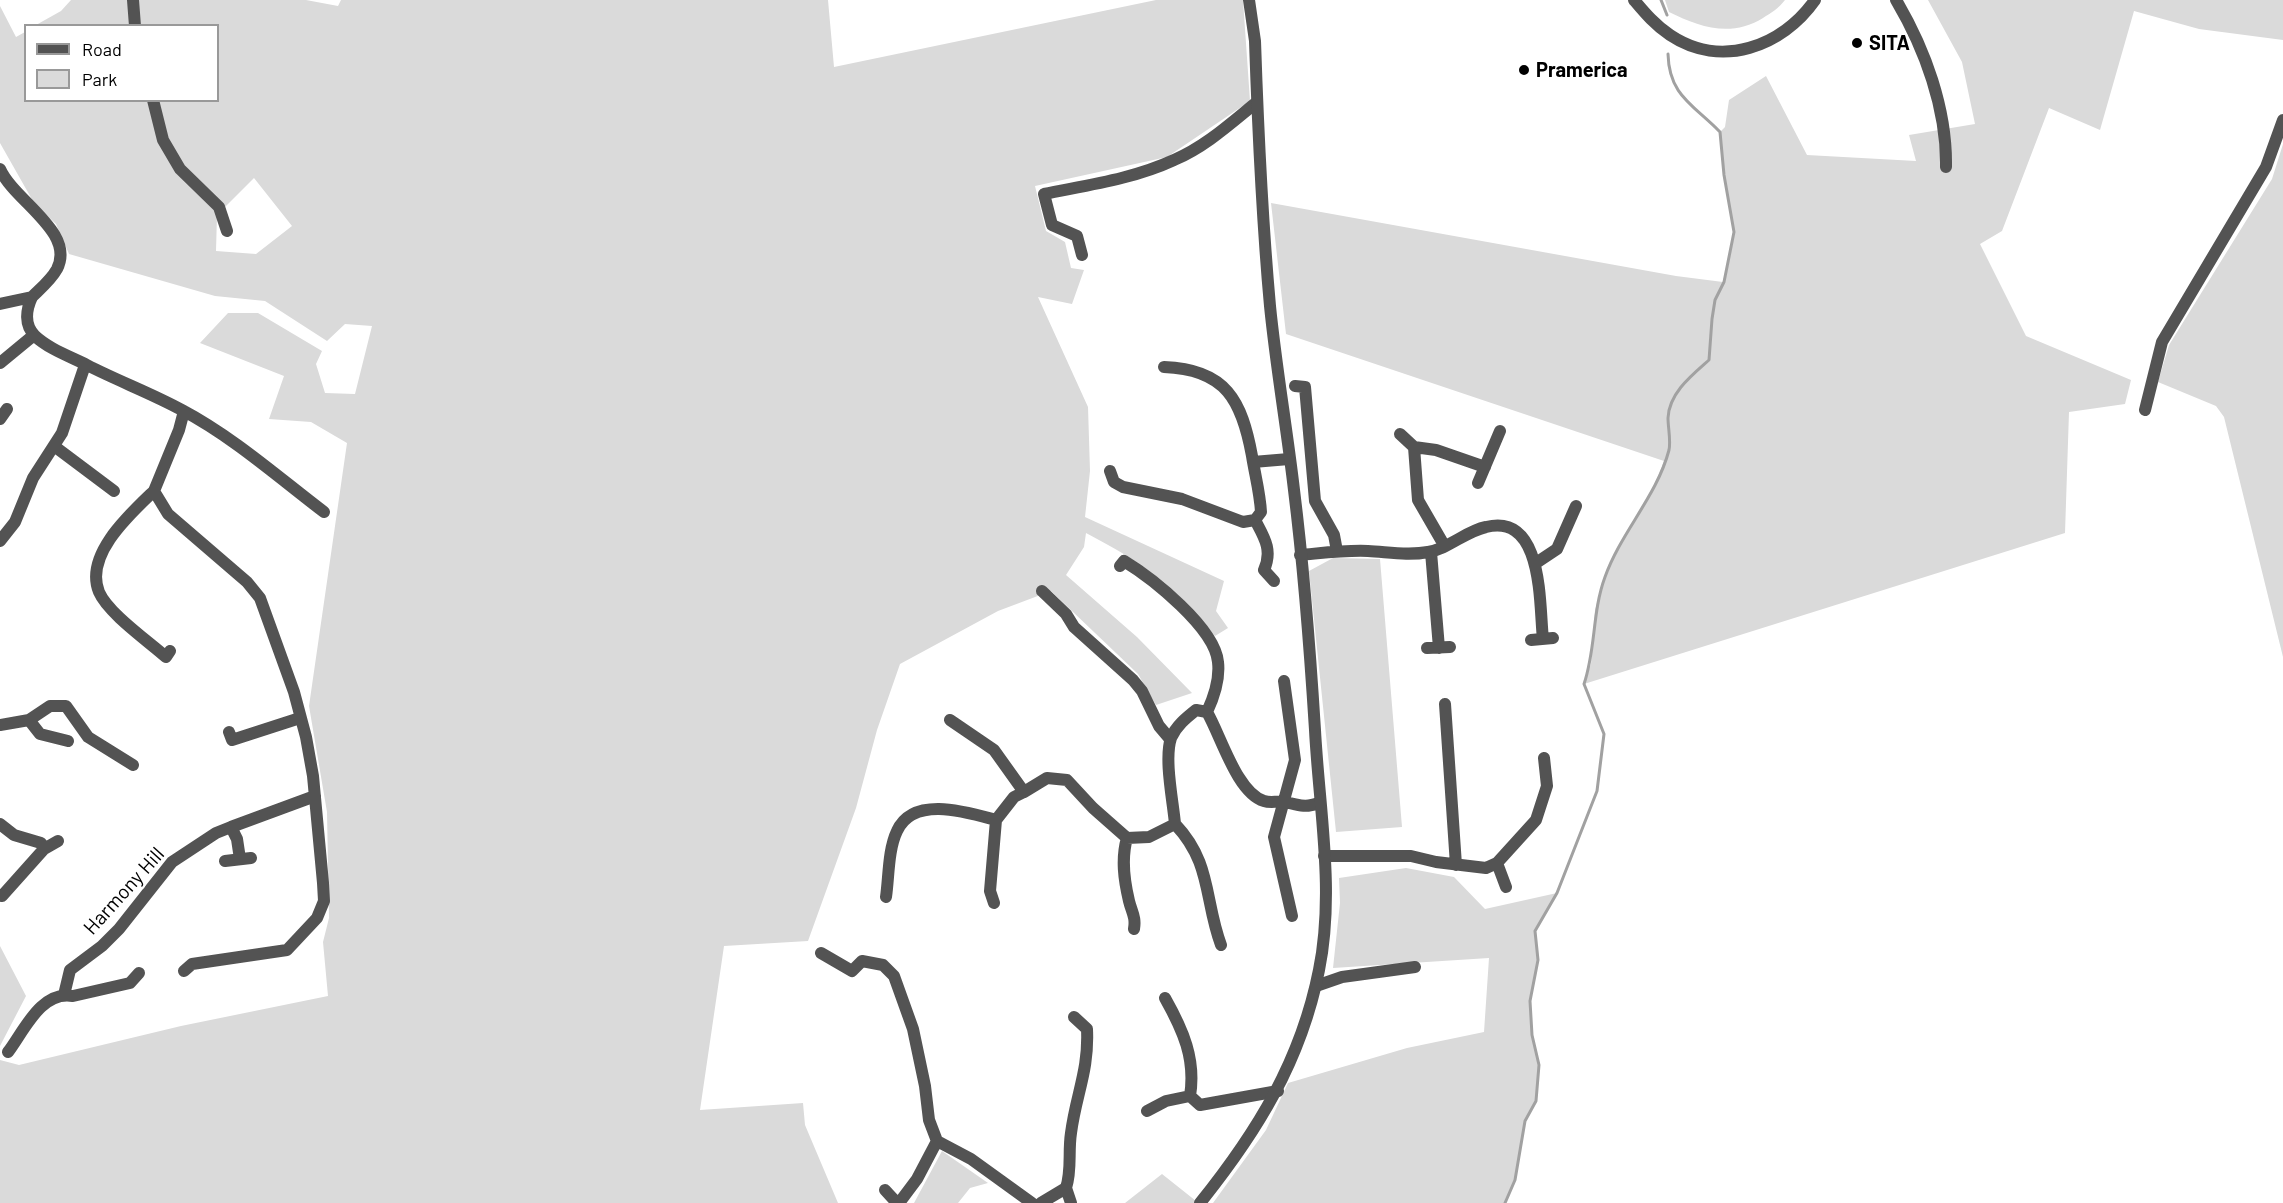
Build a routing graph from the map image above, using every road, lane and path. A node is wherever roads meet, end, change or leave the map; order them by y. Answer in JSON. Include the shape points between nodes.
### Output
{"nodes":[{"id":1,"x":133,"y":0,"type":"edge"},
{"id":2,"x":1249,"y":0,"type":"edge"},
{"id":3,"x":1634,"y":0,"type":"edge"},
{"id":4,"x":1815,"y":0,"type":"edge"},
{"id":5,"x":1896,"y":0,"type":"edge"},
{"id":6,"x":135,"y":24,"type":"edge"},
{"id":7,"x":154,"y":102,"type":"edge"},
{"id":8,"x":1257,"y":102,"type":"junction"},
{"id":9,"x":2283,"y":120,"type":"edge"},
{"id":10,"x":1946,"y":167,"type":"dead end"},
{"id":11,"x":0,"y":169,"type":"edge"},
{"id":12,"x":227,"y":231,"type":"dead end"},
{"id":13,"x":1082,"y":255,"type":"dead end"},
{"id":14,"x":32,"y":297,"type":"junction"},
{"id":15,"x":0,"y":304,"type":"edge"},
{"id":16,"x":34,"y":335,"type":"junction"},
{"id":17,"x":0,"y":363,"type":"edge"},
{"id":18,"x":85,"y":364,"type":"junction"},
{"id":19,"x":1164,"y":367,"type":"dead end"},
{"id":20,"x":1295,"y":386,"type":"dead end"},
{"id":21,"x":1250,"y":400,"type":"dead end"},
{"id":22,"x":1239,"y":406,"type":"junction"},
{"id":23,"x":2145,"y":410,"type":"dead end"},
{"id":24,"x":184,"y":411,"type":"junction"},
{"id":25,"x":1500,"y":431,"type":"dead end"},
{"id":26,"x":1400,"y":434,"type":"dead end"},
{"id":27,"x":54,"y":446,"type":"junction"},
{"id":28,"x":1414,"y":447,"type":"junction"},
{"id":29,"x":1289,"y":459,"type":"junction"},
{"id":30,"x":1253,"y":462,"type":"junction"},
{"id":31,"x":1485,"y":467,"type":"junction"},
{"id":32,"x":1110,"y":471,"type":"dead end"},
{"id":33,"x":1478,"y":483,"type":"dead end"},
{"id":34,"x":114,"y":491,"type":"dead end"},
{"id":35,"x":154,"y":491,"type":"junction"},
{"id":36,"x":1576,"y":506,"type":"dead end"},
{"id":37,"x":324,"y":513,"type":"dead end"},
{"id":38,"x":1255,"y":520,"type":"junction"},
{"id":39,"x":0,"y":541,"type":"edge"},
{"id":40,"x":1444,"y":545,"type":"junction"},
{"id":41,"x":1337,"y":551,"type":"junction"},
{"id":42,"x":1431,"y":552,"type":"junction"},
{"id":43,"x":1300,"y":555,"type":"junction"},
{"id":44,"x":1536,"y":562,"type":"junction"},
{"id":45,"x":1120,"y":566,"type":"dead end"},
{"id":46,"x":1274,"y":581,"type":"dead end"},
{"id":47,"x":1042,"y":591,"type":"dead end"},
{"id":48,"x":1542,"y":639,"type":"dead end"},
{"id":49,"x":1439,"y":648,"type":"dead end"},
{"id":50,"x":170,"y":651,"type":"dead end"},
{"id":51,"x":1284,"y":681,"type":"dead end"},
{"id":52,"x":1445,"y":704,"type":"dead end"},
{"id":53,"x":1207,"y":712,"type":"junction"},
{"id":54,"x":300,"y":718,"type":"junction"},
{"id":55,"x":28,"y":720,"type":"junction"},
{"id":56,"x":950,"y":720,"type":"dead end"},
{"id":57,"x":0,"y":725,"type":"edge"},
{"id":58,"x":229,"y":732,"type":"dead end"},
{"id":59,"x":1170,"y":739,"type":"junction"},
{"id":60,"x":68,"y":741,"type":"dead end"},
{"id":61,"x":1544,"y":758,"type":"dead end"},
{"id":62,"x":134,"y":765,"type":"dead end"},
{"id":63,"x":1023,"y":792,"type":"junction"},
{"id":64,"x":315,"y":796,"type":"junction"},
{"id":65,"x":1284,"y":802,"type":"junction"},
{"id":66,"x":1319,"y":803,"type":"junction"},
{"id":67,"x":996,"y":820,"type":"junction"},
{"id":68,"x":0,"y":824,"type":"edge"},
{"id":69,"x":1175,"y":824,"type":"junction"},
{"id":70,"x":231,"y":828,"type":"junction"},
{"id":71,"x":1126,"y":838,"type":"junction"},
{"id":72,"x":58,"y":841,"type":"dead end"},
{"id":73,"x":44,"y":849,"type":"junction"},
{"id":74,"x":1324,"y":856,"type":"junction"},
{"id":75,"x":225,"y":861,"type":"dead end"},
{"id":76,"x":1497,"y":863,"type":"junction"},
{"id":77,"x":1455,"y":865,"type":"junction"},
{"id":78,"x":1506,"y":887,"type":"dead end"},
{"id":79,"x":3,"y":896,"type":"dead end"},
{"id":80,"x":886,"y":897,"type":"dead end"},
{"id":81,"x":994,"y":903,"type":"dead end"},
{"id":82,"x":1292,"y":915,"type":"dead end"},
{"id":83,"x":1134,"y":929,"type":"dead end"},
{"id":84,"x":1221,"y":945,"type":"dead end"},
{"id":85,"x":821,"y":953,"type":"dead end"},
{"id":86,"x":1415,"y":967,"type":"dead end"},
{"id":87,"x":184,"y":970,"type":"dead end"},
{"id":88,"x":139,"y":973,"type":"dead end"},
{"id":89,"x":1316,"y":986,"type":"junction"},
{"id":90,"x":64,"y":995,"type":"junction"},
{"id":91,"x":1165,"y":998,"type":"dead end"},
{"id":92,"x":1074,"y":1017,"type":"dead end"},
{"id":93,"x":8,"y":1052,"type":"dead end"},
{"id":94,"x":1278,"y":1091,"type":"junction"},
{"id":95,"x":1190,"y":1096,"type":"junction"},
{"id":96,"x":1148,"y":1111,"type":"dead end"},
{"id":97,"x":937,"y":1141,"type":"junction"},
{"id":98,"x":1066,"y":1188,"type":"junction"},
{"id":99,"x":885,"y":1190,"type":"dead end"},
{"id":100,"x":898,"y":1203,"type":"edge"},
{"id":101,"x":1032,"y":1203,"type":"edge"},
{"id":102,"x":1041,"y":1203,"type":"edge"},
{"id":103,"x":1071,"y":1203,"type":"edge"},
{"id":104,"x":1200,"y":1203,"type":"edge"}],
"edges":[{"from":1,"to":6,"type":"street"},
{"from":2,"to":8,"type":"street"},
{"from":3,"to":4,"type":"street","via":[[1672,36],[1722,51],[1743,50],[1779,36],[1798,22]]},
{"from":5,"to":10,"type":"street","via":[[1916,40],[1941,110]]},
{"from":7,"to":12,"type":"street","via":[[163,140],[180,169],[219,207]]},
{"from":8,"to":13,"type":"street","via":[[1175,160],[1137,174],[1044,194],[1052,225],[1077,236]]},
{"from":8,"to":29,"type":"street","via":[[1270,306]]},
{"from":9,"to":23,"type":"street","via":[[2265,167],[2162,342]]},
{"from":11,"to":14,"type":"street","via":[[19,197],[50,226],[59,242],[58,267]]},
{"from":14,"to":15,"type":"street"},
{"from":14,"to":16,"type":"street","via":[[26,310]]},
{"from":16,"to":17,"type":"street"},
{"from":16,"to":18,"type":"street"},
{"from":18,"to":24,"type":"street"},
{"from":18,"to":27,"type":"street","via":[[71,411]]},
{"from":19,"to":22,"type":"street","via":[[1196,370]]},
{"from":20,"to":41,"type":"street","via":[[1305,387],[1315,501],[1334,536]]},
{"from":21,"to":22,"type":"street"},
{"from":22,"to":30,"type":"street"},
{"from":24,"to":35,"type":"street"},
{"from":24,"to":37,"type":"street","via":[[216,430]]},
{"from":25,"to":31,"type":"street"},
{"from":26,"to":28,"type":"street"},
{"from":27,"to":34,"type":"street"},
{"from":27,"to":39,"type":"street","via":[[33,478],[15,522]]},
{"from":28,"to":31,"type":"street","via":[[1436,450]]},
{"from":28,"to":40,"type":"street","via":[[1418,500]]},
{"from":29,"to":30,"type":"street"},
{"from":29,"to":43,"type":"street"},
{"from":30,"to":38,"type":"street","via":[[1261,512]]},
{"from":31,"to":33,"type":"street"},
{"from":32,"to":38,"type":"street","via":[[1114,482],[1123,487],[1174,497],[1243,522]]},
{"from":35,"to":50,"type":"street","via":[[108,543],[100,558],[97,583],[109,606],[166,657]]},
{"from":35,"to":54,"type":"street","via":[[168,514],[255,590],[283,659]]},
{"from":36,"to":44,"type":"street","via":[[1557,549]]},
{"from":38,"to":46,"type":"street","via":[[1270,557],[1264,570]]},
{"from":40,"to":42,"type":"street"},
{"from":40,"to":44,"type":"street","via":[[1486,526],[1502,525],[1517,532],[1531,548]]},
{"from":41,"to":42,"type":"street"},
{"from":41,"to":43,"type":"street"},
{"from":42,"to":49,"type":"street"},
{"from":43,"to":66,"type":"street"},
{"from":44,"to":48,"type":"street"},
{"from":45,"to":53,"type":"street","via":[[1124,561],[1166,591],[1195,621],[1217,654],[1218,675]]},
{"from":47,"to":59,"type":"street","via":[[1074,627],[1133,680]]},
{"from":51,"to":65,"type":"street","via":[[1295,760]]},
{"from":52,"to":77,"type":"street"},
{"from":53,"to":59,"type":"street","via":[[1196,710],[1180,723]]},
{"from":53,"to":65,"type":"street","via":[[1243,785],[1253,796]]},
{"from":54,"to":58,"type":"street","via":[[232,740]]},
{"from":54,"to":64,"type":"street"},
{"from":55,"to":57,"type":"street"},
{"from":55,"to":60,"type":"street","via":[[40,734],[55,733]]},
{"from":55,"to":62,"type":"street","via":[[50,706],[66,706],[88,737]]},
{"from":56,"to":63,"type":"street","via":[[994,750]]},
{"from":59,"to":69,"type":"street"},
{"from":61,"to":76,"type":"street","via":[[1547,786],[1536,820]]},
{"from":63,"to":67,"type":"street","via":[[1014,797]]},
{"from":63,"to":71,"type":"street","via":[[1047,778],[1067,780]]},
{"from":64,"to":70,"type":"street","name":"Harmony Hill"},
{"from":64,"to":87,"type":"street","via":[[324,901],[317,918],[287,951],[202,962]]},
{"from":65,"to":66,"type":"street","via":[[1305,808]]},
{"from":65,"to":82,"type":"street","via":[[1274,837]]},
{"from":66,"to":74,"type":"street"},
{"from":67,"to":80,"type":"street","via":[[937,809],[919,810],[904,820],[892,847]]},
{"from":67,"to":81,"type":"street","via":[[990,891]]},
{"from":68,"to":73,"type":"street","via":[[14,835],[41,843]]},
{"from":69,"to":71,"type":"street","via":[[1149,837]]},
{"from":69,"to":84,"type":"street","via":[[1190,841],[1204,868],[1211,914]]},
{"from":70,"to":75,"type":"street","via":[[246,859]]},
{"from":70,"to":90,"type":"street","name":"Harmony Hill","via":[[216,833],[172,862],[119,929],[70,970]]},
{"from":71,"to":83,"type":"street","via":[[1123,869],[1136,917]]},
{"from":72,"to":73,"type":"street"},
{"from":73,"to":79,"type":"street"},
{"from":74,"to":77,"type":"street","via":[[1411,856]]},
{"from":74,"to":89,"type":"street","via":[[1323,942]]},
{"from":76,"to":77,"type":"street","via":[[1486,868]]},
{"from":76,"to":78,"type":"street"},
{"from":85,"to":97,"type":"street","via":[[852,971],[862,961],[883,965],[894,976],[913,1029],[928,1120]]},
{"from":86,"to":89,"type":"street","via":[[1382,978],[1342,977]]},
{"from":88,"to":90,"type":"street","via":[[130,983]]},
{"from":89,"to":94,"type":"street"},
{"from":90,"to":93,"type":"street","via":[[40,1007]]},
{"from":91,"to":95,"type":"street","via":[[1189,1049]]},
{"from":92,"to":98,"type":"street","via":[[1087,1029],[1089,1055],[1070,1135],[1071,1176]]},
{"from":94,"to":95,"type":"street","via":[[1200,1105]]},
{"from":94,"to":104,"type":"street","via":[[1229,1167]]},
{"from":95,"to":96,"type":"street","via":[[1166,1101]]},
{"from":97,"to":100,"type":"street","via":[[917,1179]]},
{"from":97,"to":101,"type":"street","via":[[971,1159]]},
{"from":98,"to":102,"type":"street"},
{"from":98,"to":103,"type":"street"},
{"from":99,"to":100,"type":"street"}]}
